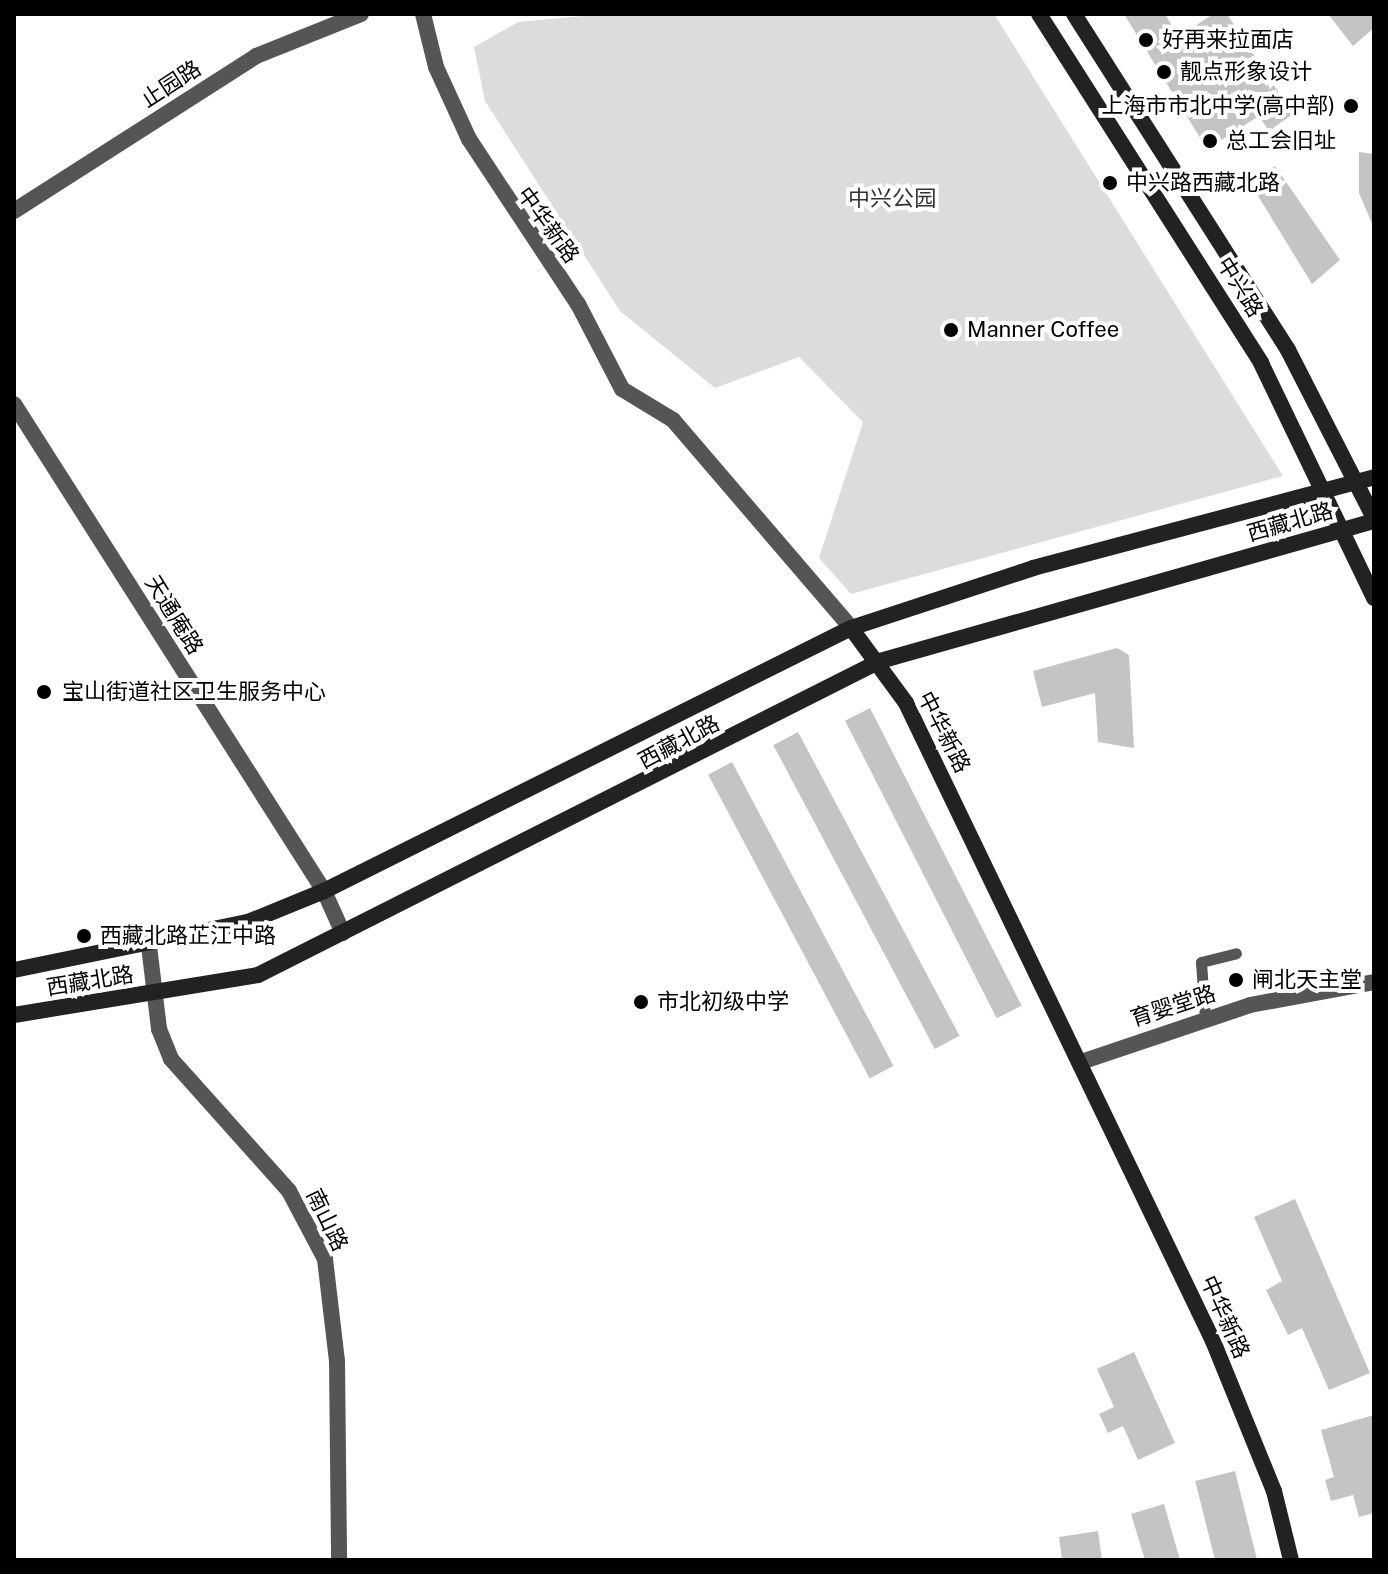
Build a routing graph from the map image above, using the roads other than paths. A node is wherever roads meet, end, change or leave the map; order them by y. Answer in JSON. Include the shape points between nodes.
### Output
{"nodes":[{"id":1,"x":361,"y":14,"type":"edge"},
{"id":2,"x":423,"y":14,"type":"edge"},
{"id":3,"x":1039,"y":14,"type":"edge"},
{"id":4,"x":1075,"y":14,"type":"edge"},
{"id":5,"x":14,"y":211,"type":"edge"},
{"id":6,"x":14,"y":404,"type":"edge"},
{"id":7,"x":1366,"y":479,"type":"edge"},
{"id":8,"x":1326,"y":490,"type":"junction"},
{"id":9,"x":1374,"y":520,"type":"edge"},
{"id":10,"x":1344,"y":530,"type":"junction"},
{"id":11,"x":1374,"y":598,"type":"edge"},
{"id":12,"x":851,"y":628,"type":"junction"},
{"id":13,"x":880,"y":661,"type":"junction"},
{"id":14,"x":324,"y":891,"type":"junction"},
{"id":15,"x":343,"y":933,"type":"junction"},
{"id":16,"x":149,"y":946,"type":"junction"},
{"id":17,"x":1236,"y":953,"type":"dead end"},
{"id":18,"x":14,"y":970,"type":"edge"},
{"id":19,"x":1374,"y":982,"type":"edge"},
{"id":20,"x":156,"y":993,"type":"junction"},
{"id":21,"x":14,"y":1015,"type":"edge"},
{"id":22,"x":1205,"y":1018,"type":"junction"},
{"id":23,"x":1081,"y":1062,"type":"junction"},
{"id":24,"x":339,"y":1560,"type":"edge"},
{"id":25,"x":1291,"y":1560,"type":"edge"}],
"edges":[{"from":1,"to":5,"type":"street","name":"止园路","via":[[256,56]]},
{"from":2,"to":12,"type":"street","name":"中华新路","via":[[436,67],[469,139],[578,304],[622,389],[673,420]]},
{"from":3,"to":8,"type":"main road","name":"中兴路","via":[[1261,363]]},
{"from":4,"to":7,"type":"main road","name":"中兴路"},
{"from":6,"to":14,"type":"street","name":"天通庵路"},
{"from":7,"to":8,"type":"main road","name":"西藏北路"},
{"from":7,"to":9,"type":"main road","name":"中兴路"},
{"from":8,"to":10,"type":"main road","name":"中兴路"},
{"from":8,"to":12,"type":"main road","name":"西藏北路","via":[[1033,568]]},
{"from":9,"to":10,"type":"main road","name":"西藏北路"},
{"from":10,"to":11,"type":"main road","name":"中兴路"},
{"from":10,"to":13,"type":"main road","name":"西藏北路"},
{"from":12,"to":13,"type":"main road","name":"中华新路"},
{"from":12,"to":14,"type":"main road","name":"西藏北路"},
{"from":13,"to":15,"type":"main road","name":"西藏北路"},
{"from":13,"to":23,"type":"main road","name":"中华新路"},
{"from":14,"to":15,"type":"street","name":"天通庵路"},
{"from":14,"to":16,"type":"main road","name":"西藏北路","via":[[248,922]]},
{"from":15,"to":20,"type":"main road","name":"西藏北路","via":[[258,975]]},
{"from":16,"to":18,"type":"main road","name":"西藏北路"},
{"from":16,"to":20,"type":"street","name":"南山路"},
{"from":17,"to":22,"type":"lane","via":[[1201,962]]},
{"from":19,"to":22,"type":"street","name":"育婴堂路"},
{"from":20,"to":21,"type":"main road","name":"西藏北路"},
{"from":20,"to":24,"type":"street","name":"南山路","via":[[171,1059],[289,1191],[325,1259],[337,1361]]},
{"from":22,"to":23,"type":"street","name":"育婴堂路"},
{"from":23,"to":25,"type":"main road","name":"中华新路","via":[[1213,1341],[1274,1491]]}]}
